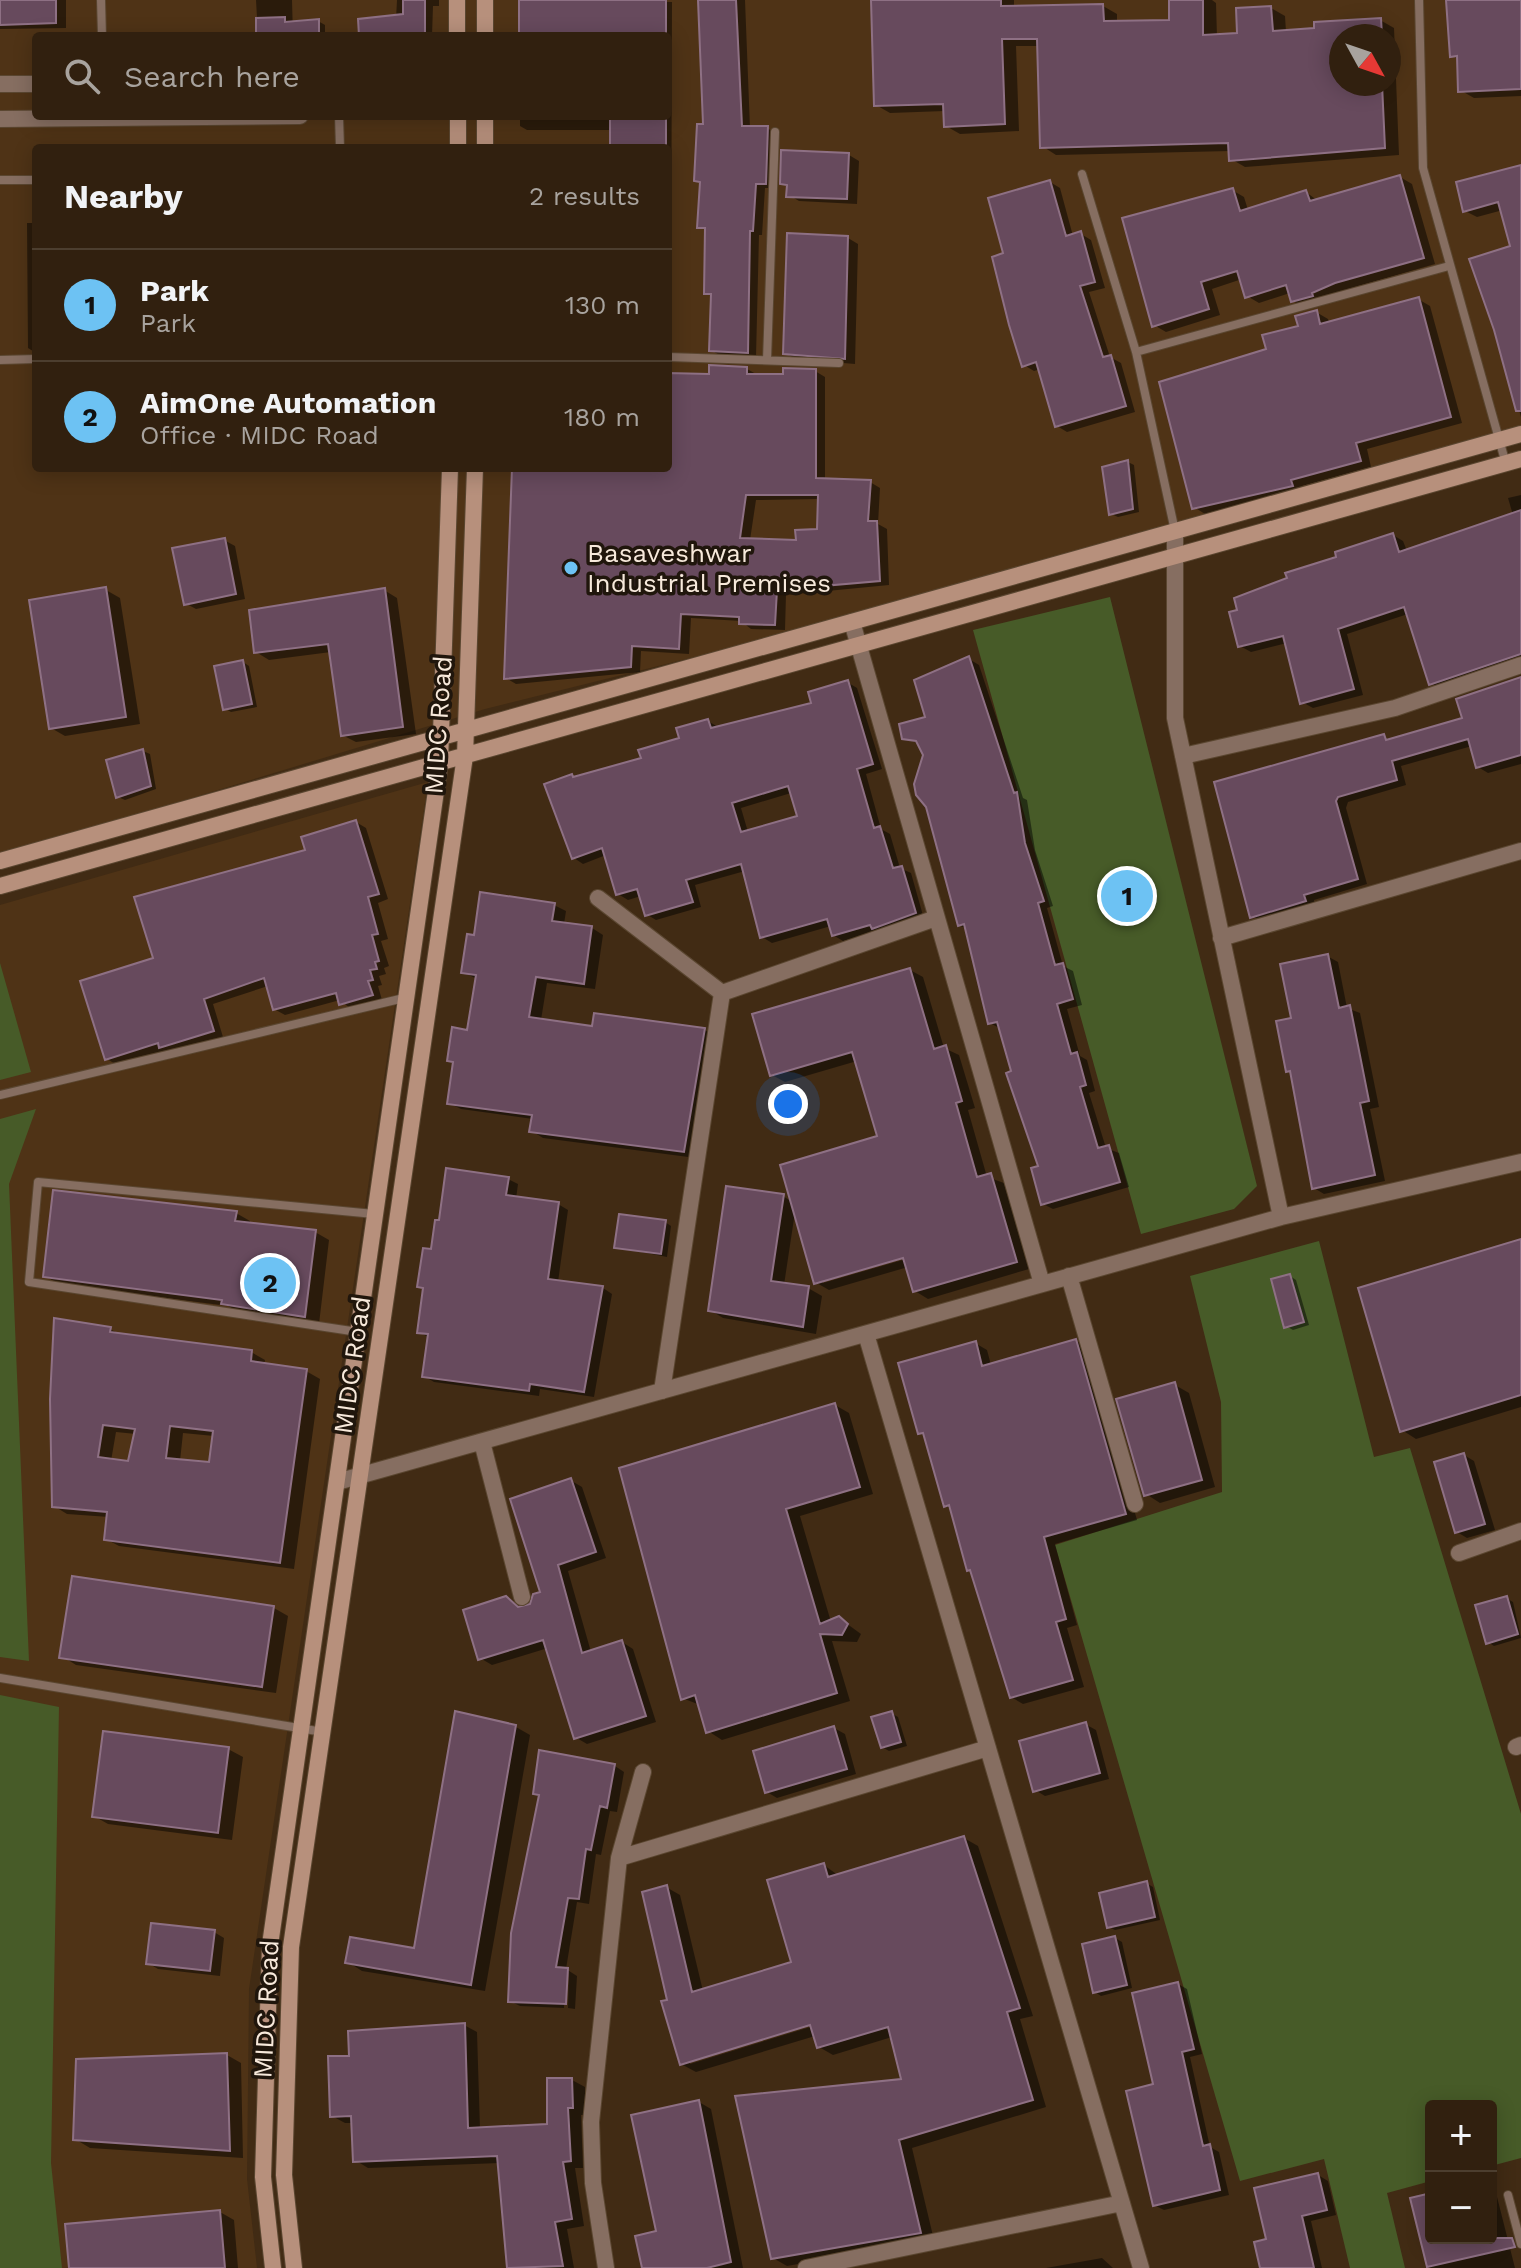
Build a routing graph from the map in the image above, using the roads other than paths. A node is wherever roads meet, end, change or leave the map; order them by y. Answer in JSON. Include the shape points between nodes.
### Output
{"nodes":[{"id":1,"x":101,"y":0,"type":"edge"},
{"id":2,"x":457,"y":0,"type":"edge"},
{"id":3,"x":485,"y":0,"type":"edge"},
{"id":4,"x":1419,"y":0,"type":"edge"},
{"id":5,"x":102,"y":32,"type":"edge"},
{"id":6,"x":457,"y":32,"type":"edge"},
{"id":7,"x":485,"y":32,"type":"edge"},
{"id":8,"x":0,"y":84,"type":"edge"},
{"id":9,"x":32,"y":84,"type":"edge"},
{"id":10,"x":0,"y":119,"type":"edge"},
{"id":11,"x":32,"y":119,"type":"edge"},
{"id":12,"x":339,"y":120,"type":"edge"},
{"id":13,"x":458,"y":120,"type":"edge"},
{"id":14,"x":485,"y":120,"type":"edge"},
{"id":15,"x":775,"y":132,"type":"dead end"},
{"id":16,"x":340,"y":144,"type":"edge"},
{"id":17,"x":458,"y":144,"type":"edge"},
{"id":18,"x":485,"y":144,"type":"edge"},
{"id":19,"x":1082,"y":174,"type":"dead end"},
{"id":20,"x":0,"y":180,"type":"edge"},
{"id":21,"x":32,"y":180,"type":"edge"},
{"id":22,"x":1449,"y":266,"type":"junction"},
{"id":23,"x":1136,"y":352,"type":"junction"},
{"id":24,"x":672,"y":357,"type":"edge"},
{"id":25,"x":32,"y":359,"type":"edge"},
{"id":26,"x":0,"y":360,"type":"edge"},
{"id":27,"x":767,"y":360,"type":"junction"},
{"id":28,"x":839,"y":363,"type":"dead end"},
{"id":29,"x":1521,"y":434,"type":"edge"},
{"id":30,"x":1499,"y":440,"type":"junction"},
{"id":31,"x":1513,"y":462,"type":"edge"},
{"id":32,"x":450,"y":472,"type":"edge"},
{"id":33,"x":475,"y":472,"type":"edge"},
{"id":34,"x":1175,"y":531,"type":"junction"},
{"id":35,"x":1175,"y":557,"type":"junction"},
{"id":36,"x":446,"y":603,"type":"junction"},
{"id":37,"x":469,"y":603,"type":"junction"},
{"id":38,"x":852,"y":622,"type":"junction"},
{"id":39,"x":858,"y":646,"type":"junction"},
{"id":40,"x":1521,"y":665,"type":"edge"},
{"id":41,"x":466,"y":730,"type":"junction"},
{"id":42,"x":441,"y":738,"type":"junction"},
{"id":43,"x":465,"y":756,"type":"junction"},
{"id":44,"x":1183,"y":756,"type":"junction"},
{"id":45,"x":440,"y":763,"type":"junction"},
{"id":46,"x":1521,"y":851,"type":"edge"},
{"id":47,"x":0,"y":861,"type":"edge"},
{"id":48,"x":0,"y":886,"type":"edge"},
{"id":49,"x":598,"y":898,"type":"dead end"},
{"id":50,"x":936,"y":918,"type":"junction"},
{"id":51,"x":1221,"y":938,"type":"junction"},
{"id":52,"x":722,"y":993,"type":"junction"},
{"id":53,"x":404,"y":998,"type":"junction"},
{"id":54,"x":0,"y":1095,"type":"edge"},
{"id":55,"x":1521,"y":1162,"type":"edge"},
{"id":56,"x":374,"y":1214,"type":"junction"},
{"id":57,"x":1281,"y":1217,"type":"junction"},
{"id":58,"x":1069,"y":1276,"type":"junction"},
{"id":59,"x":1042,"y":1284,"type":"junction"},
{"id":60,"x":358,"y":1332,"type":"junction"},
{"id":61,"x":866,"y":1334,"type":"junction"},
{"id":62,"x":662,"y":1391,"type":"junction"},
{"id":63,"x":482,"y":1442,"type":"junction"},
{"id":64,"x":360,"y":1476,"type":"junction"},
{"id":65,"x":337,"y":1482,"type":"junction"},
{"id":66,"x":1135,"y":1504,"type":"dead end"},
{"id":67,"x":1521,"y":1531,"type":"edge"},
{"id":68,"x":1459,"y":1553,"type":"dead end"},
{"id":69,"x":522,"y":1597,"type":"dead end"},
{"id":70,"x":0,"y":1678,"type":"edge"},
{"id":71,"x":302,"y":1728,"type":"junction"},
{"id":72,"x":323,"y":1732,"type":"junction"},
{"id":73,"x":988,"y":1748,"type":"junction"},
{"id":74,"x":643,"y":1772,"type":"dead end"},
{"id":75,"x":619,"y":1858,"type":"junction"},
{"id":76,"x":1508,"y":2195,"type":"dead end"},
{"id":77,"x":1122,"y":2203,"type":"junction"},
{"id":78,"x":1521,"y":2244,"type":"edge"},
{"id":79,"x":273,"y":2268,"type":"edge"},
{"id":80,"x":294,"y":2268,"type":"edge"},
{"id":81,"x":606,"y":2268,"type":"edge"},
{"id":82,"x":806,"y":2268,"type":"edge"},
{"id":83,"x":1141,"y":2268,"type":"edge"}],
"edges":[{"from":1,"to":5,"type":"lane"},
{"from":2,"to":6,"type":"main road"},
{"from":3,"to":7,"type":"main road"},
{"from":4,"to":22,"type":"lane","via":[[1423,168]]},
{"from":8,"to":9,"type":"street"},
{"from":10,"to":11,"type":"street"},
{"from":12,"to":16,"type":"lane"},
{"from":13,"to":17,"type":"main road"},
{"from":14,"to":18,"type":"main road"},
{"from":15,"to":27,"type":"lane"},
{"from":19,"to":23,"type":"lane"},
{"from":20,"to":21,"type":"lane"},
{"from":22,"to":23,"type":"lane"},
{"from":22,"to":30,"type":"lane"},
{"from":23,"to":34,"type":"lane"},
{"from":24,"to":27,"type":"lane"},
{"from":25,"to":26,"type":"lane"},
{"from":27,"to":28,"type":"lane"},
{"from":29,"to":30,"type":"main road"},
{"from":30,"to":31,"type":"lane"},
{"from":30,"to":34,"type":"main road"},
{"from":31,"to":35,"type":"main road"},
{"from":32,"to":36,"type":"main road","name":"MIDC Road"},
{"from":33,"to":37,"type":"main road","name":"MIDC Road"},
{"from":34,"to":35,"type":"street"},
{"from":34,"to":38,"type":"main road"},
{"from":35,"to":39,"type":"main road"},
{"from":35,"to":44,"type":"street","via":[[1175,718]]},
{"from":36,"to":37,"type":"main road"},
{"from":36,"to":42,"type":"main road","name":"MIDC Road"},
{"from":37,"to":41,"type":"main road","name":"MIDC Road"},
{"from":38,"to":39,"type":"street"},
{"from":38,"to":41,"type":"main road"},
{"from":39,"to":43,"type":"main road"},
{"from":39,"to":50,"type":"street"},
{"from":40,"to":44,"type":"street","via":[[1395,708]]},
{"from":41,"to":42,"type":"main road"},
{"from":41,"to":43,"type":"main road","name":"MIDC Road"},
{"from":42,"to":45,"type":"main road","name":"MIDC Road"},
{"from":42,"to":47,"type":"main road"},
{"from":43,"to":45,"type":"main road"},
{"from":43,"to":64,"type":"main road","name":"MIDC Road"},
{"from":44,"to":51,"type":"street"},
{"from":45,"to":48,"type":"main road"},
{"from":45,"to":53,"type":"main road","name":"MIDC Road"},
{"from":46,"to":51,"type":"street"},
{"from":49,"to":52,"type":"street"},
{"from":50,"to":52,"type":"street"},
{"from":50,"to":59,"type":"street"},
{"from":51,"to":57,"type":"street"},
{"from":52,"to":62,"type":"street"},
{"from":53,"to":54,"type":"lane"},
{"from":53,"to":56,"type":"main road","name":"MIDC Road"},
{"from":55,"to":57,"type":"street"},
{"from":56,"to":60,"type":"main road","name":"MIDC Road"},
{"from":56,"to":60,"type":"lane","via":[[38,1182],[29,1282]]},
{"from":57,"to":58,"type":"street"},
{"from":58,"to":59,"type":"street"},
{"from":58,"to":66,"type":"street"},
{"from":59,"to":61,"type":"street"},
{"from":60,"to":65,"type":"main road","name":"MIDC Road"},
{"from":61,"to":62,"type":"street"},
{"from":61,"to":73,"type":"street"},
{"from":62,"to":63,"type":"street"},
{"from":63,"to":64,"type":"street"},
{"from":63,"to":69,"type":"street"},
{"from":64,"to":65,"type":"street"},
{"from":64,"to":72,"type":"main road","name":"MIDC Road"},
{"from":65,"to":71,"type":"main road","name":"MIDC Road"},
{"from":67,"to":68,"type":"street"},
{"from":70,"to":71,"type":"lane"},
{"from":71,"to":72,"type":"lane"},
{"from":71,"to":79,"type":"main road","name":"MIDC Road","via":[[267,1990],[263,2177]]},
{"from":72,"to":80,"type":"main road","name":"MIDC Road","via":[[287,1992],[284,2175]]},
{"from":73,"to":75,"type":"street"},
{"from":73,"to":77,"type":"street"},
{"from":74,"to":75,"type":"street"},
{"from":75,"to":81,"type":"street","via":[[591,2122],[593,2183]]},
{"from":76,"to":78,"type":"lane"},
{"from":77,"to":82,"type":"street"},
{"from":77,"to":83,"type":"street"}]}
